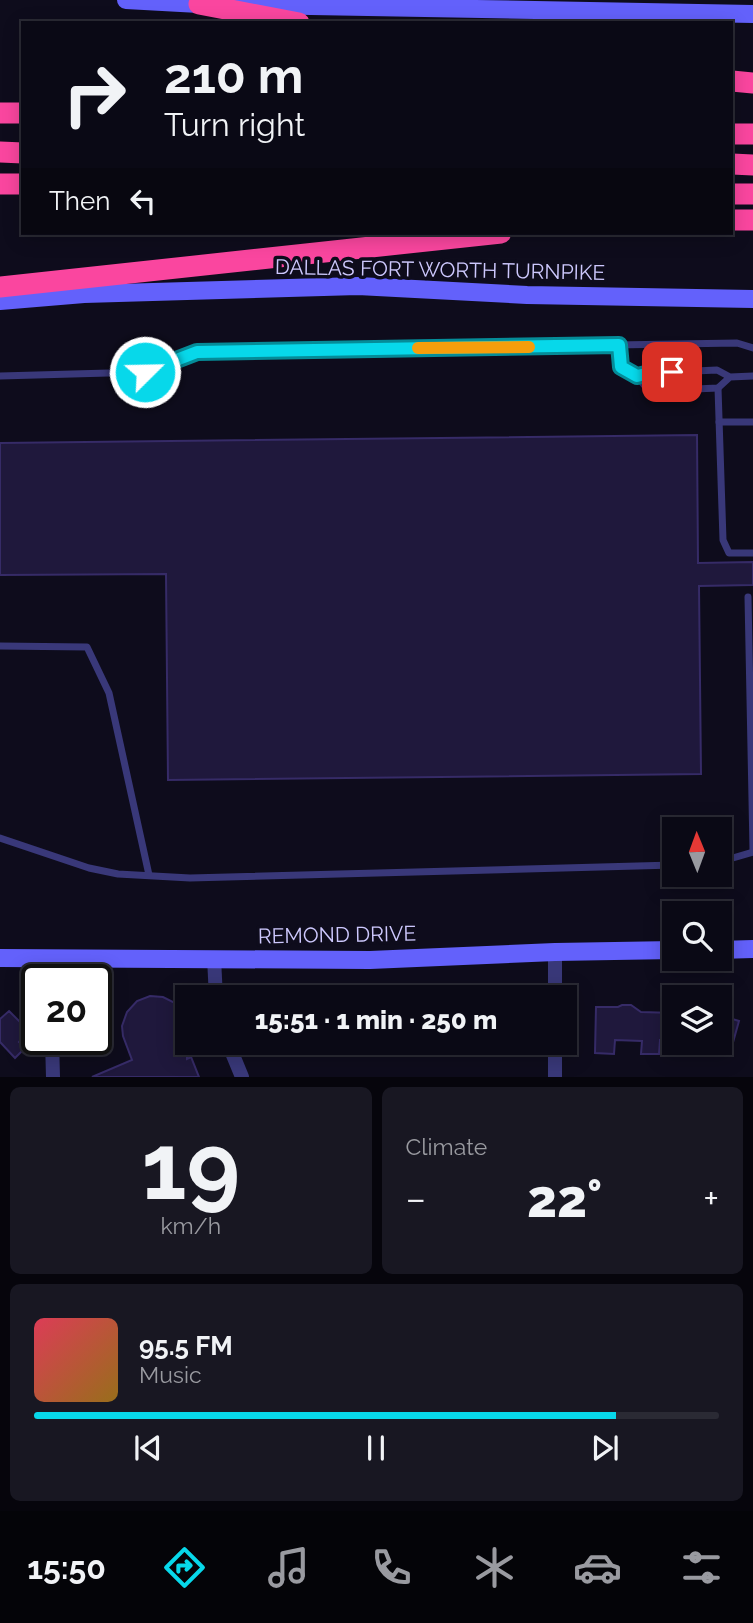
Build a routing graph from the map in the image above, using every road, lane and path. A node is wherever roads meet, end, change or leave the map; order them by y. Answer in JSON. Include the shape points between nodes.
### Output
{"nodes":[{"id":1,"x":126,"y":0,"type":"edge"},
{"id":2,"x":199,"y":4,"type":"junction"},
{"id":3,"x":753,"y":14,"type":"edge"},
{"id":4,"x":288,"y":21,"type":"edge"},
{"id":5,"x":733,"y":81,"type":"edge"},
{"id":6,"x":753,"y":83,"type":"edge"},
{"id":7,"x":0,"y":113,"type":"edge"},
{"id":8,"x":21,"y":113,"type":"edge"},
{"id":9,"x":733,"y":134,"type":"edge"},
{"id":10,"x":753,"y":134,"type":"edge"},
{"id":11,"x":0,"y":152,"type":"edge"},
{"id":12,"x":21,"y":153,"type":"edge"},
{"id":13,"x":733,"y":164,"type":"edge"},
{"id":14,"x":753,"y":164,"type":"edge"},
{"id":15,"x":0,"y":184,"type":"edge"},
{"id":16,"x":21,"y":184,"type":"edge"},
{"id":17,"x":733,"y":194,"type":"edge"},
{"id":18,"x":753,"y":194,"type":"edge"},
{"id":19,"x":733,"y":220,"type":"edge"},
{"id":20,"x":753,"y":220,"type":"edge"},
{"id":21,"x":483,"y":235,"type":"edge"},
{"id":22,"x":0,"y":288,"type":"edge"},
{"id":23,"x":753,"y":299,"type":"edge"},
{"id":24,"x":0,"y":301,"type":"edge"},
{"id":25,"x":619,"y":345,"type":"junction"},
{"id":26,"x":753,"y":348,"type":"edge"},
{"id":27,"x":0,"y":376,"type":"edge"},
{"id":28,"x":637,"y":376,"type":"junction"},
{"id":29,"x":753,"y":376,"type":"edge"},
{"id":30,"x":730,"y":377,"type":"junction"},
{"id":31,"x":718,"y":388,"type":"junction"},
{"id":32,"x":719,"y":422,"type":"junction"},
{"id":33,"x":753,"y":422,"type":"edge"},
{"id":34,"x":753,"y":553,"type":"edge"},
{"id":35,"x":748,"y":597,"type":"dead end"},
{"id":36,"x":0,"y":646,"type":"edge"},
{"id":37,"x":0,"y":838,"type":"edge"},
{"id":38,"x":753,"y":851,"type":"edge"},
{"id":39,"x":732,"y":858,"type":"edge"},
{"id":40,"x":662,"y":865,"type":"edge"},
{"id":41,"x":149,"y":875,"type":"junction"},
{"id":42,"x":753,"y":949,"type":"edge"},
{"id":43,"x":662,"y":950,"type":"edge"},
{"id":44,"x":732,"y":950,"type":"edge"},
{"id":45,"x":555,"y":952,"type":"junction"},
{"id":46,"x":0,"y":958,"type":"edge"},
{"id":47,"x":51,"y":958,"type":"junction"},
{"id":48,"x":214,"y":958,"type":"junction"},
{"id":49,"x":51,"y":964,"type":"edge"},
{"id":50,"x":215,"y":985,"type":"edge"},
{"id":51,"x":555,"y":985,"type":"edge"},
{"id":52,"x":52,"y":1055,"type":"edge"},
{"id":53,"x":233,"y":1055,"type":"edge"},
{"id":54,"x":555,"y":1055,"type":"edge"},
{"id":55,"x":52,"y":1077,"type":"edge"},
{"id":56,"x":242,"y":1077,"type":"edge"},
{"id":57,"x":555,"y":1077,"type":"edge"}],
"edges":[{"from":1,"to":2,"type":"main road"},
{"from":2,"to":3,"type":"main road"},
{"from":2,"to":4,"type":"highway"},
{"from":5,"to":6,"type":"highway"},
{"from":7,"to":8,"type":"highway"},
{"from":9,"to":10,"type":"highway"},
{"from":11,"to":12,"type":"highway"},
{"from":13,"to":14,"type":"highway"},
{"from":15,"to":16,"type":"highway"},
{"from":17,"to":18,"type":"highway"},
{"from":19,"to":20,"type":"highway"},
{"from":21,"to":22,"type":"highway"},
{"from":23,"to":24,"type":"main road","name":"DALLAS FORT WORTH TURNPIKE","via":[[358,286],[84,293]]},
{"from":25,"to":26,"type":"lane","via":[[737,343]]},
{"from":25,"to":27,"type":"lane","via":[[197,352],[145,372]]},
{"from":25,"to":28,"type":"lane","via":[[621,367]]},
{"from":28,"to":30,"type":"lane","via":[[717,370]]},
{"from":28,"to":31,"type":"lane","via":[[649,391]]},
{"from":29,"to":30,"type":"lane"},
{"from":30,"to":31,"type":"lane"},
{"from":31,"to":32,"type":"lane"},
{"from":32,"to":33,"type":"lane"},
{"from":32,"to":34,"type":"lane","via":[[723,540],[729,553]]},
{"from":35,"to":38,"type":"lane"},
{"from":36,"to":41,"type":"lane","via":[[87,647],[109,693]]},
{"from":37,"to":41,"type":"lane","via":[[89,868]]},
{"from":38,"to":39,"type":"lane"},
{"from":40,"to":41,"type":"lane","via":[[190,878]]},
{"from":42,"to":44,"type":"main road"},
{"from":43,"to":45,"type":"main road","name":"REMOND DRIVE"},
{"from":45,"to":48,"type":"main road","name":"REMOND DRIVE","via":[[370,960]]},
{"from":45,"to":51,"type":"street"},
{"from":46,"to":47,"type":"main road","name":"REMOND DRIVE"},
{"from":47,"to":48,"type":"main road","name":"REMOND DRIVE"},
{"from":47,"to":49,"type":"street"},
{"from":48,"to":50,"type":"street"},
{"from":52,"to":55,"type":"street"},
{"from":53,"to":56,"type":"street"},
{"from":54,"to":57,"type":"street"}]}
